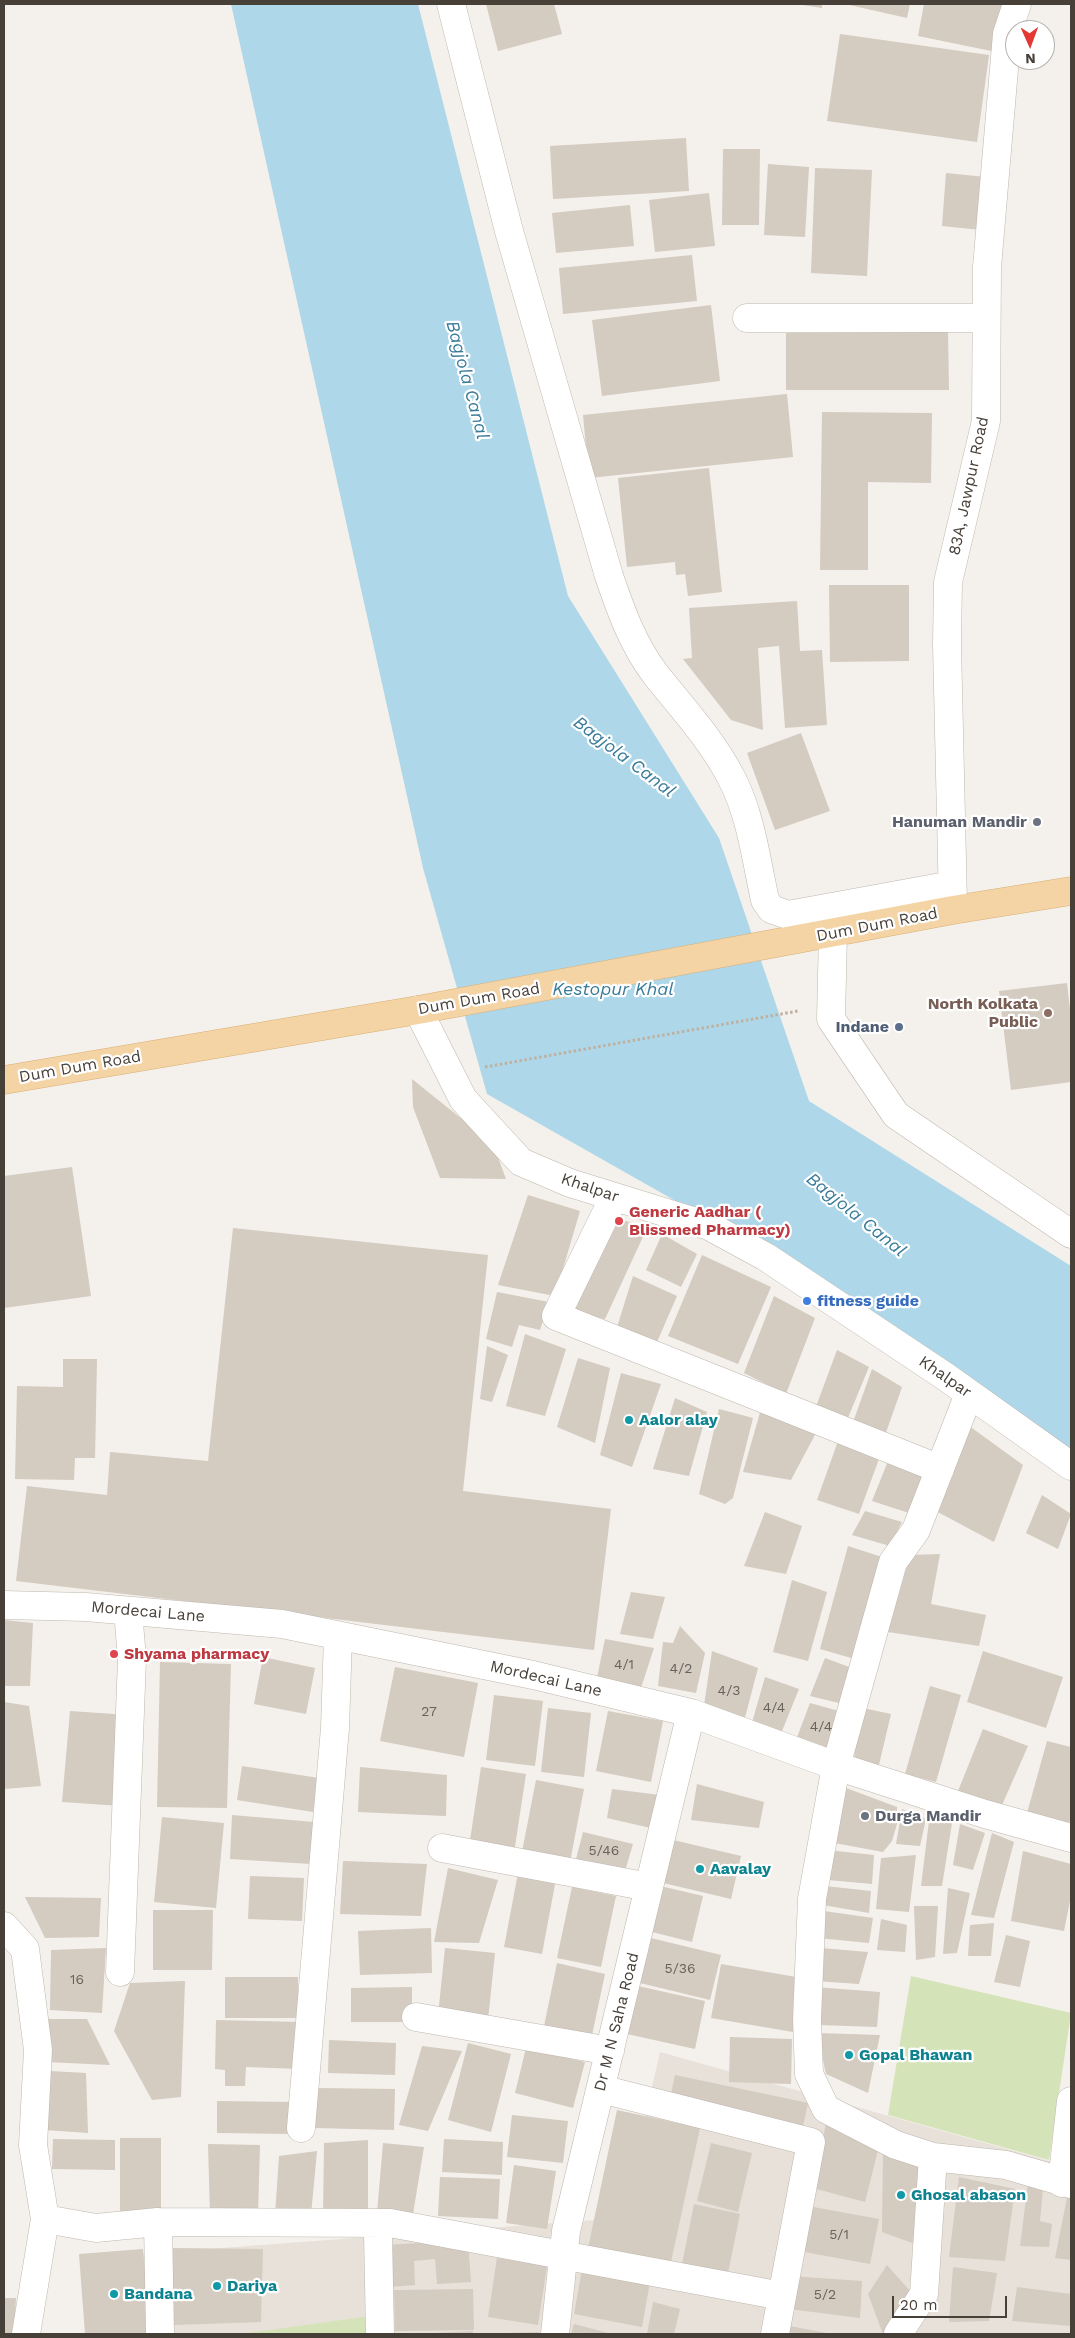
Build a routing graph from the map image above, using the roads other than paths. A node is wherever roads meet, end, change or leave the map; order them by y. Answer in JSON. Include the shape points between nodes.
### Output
{"nodes":[{"id":1,"x":451,"y":4,"type":"edge"},
{"id":2,"x":1017,"y":4,"type":"edge"},
{"id":3,"x":747,"y":318,"type":"dead end"},
{"id":4,"x":986,"y":318,"type":"junction"},
{"id":5,"x":1071,"y":891,"type":"edge"},
{"id":6,"x":953,"y":898,"type":"junction"},
{"id":7,"x":833,"y":934,"type":"junction"},
{"id":8,"x":418,"y":1010,"type":"junction"},
{"id":9,"x":4,"y":1080,"type":"edge"},
{"id":10,"x":614,"y":1197,"type":"junction"},
{"id":11,"x":1071,"y":1234,"type":"edge"},
{"id":12,"x":969,"y":1394,"type":"junction"},
{"id":13,"x":1071,"y":1466,"type":"edge"},
{"id":14,"x":940,"y":1469,"type":"junction"},
{"id":15,"x":4,"y":1605,"type":"edge"},
{"id":16,"x":128,"y":1611,"type":"junction"},
{"id":17,"x":338,"y":1636,"type":"junction"},
{"id":18,"x":691,"y":1713,"type":"junction"},
{"id":19,"x":836,"y":1766,"type":"junction"},
{"id":20,"x":1071,"y":1838,"type":"edge"},
{"id":21,"x":442,"y":1848,"type":"dead end"},
{"id":22,"x":650,"y":1887,"type":"junction"},
{"id":23,"x":4,"y":1926,"type":"edge"},
{"id":24,"x":120,"y":1972,"type":"dead end"},
{"id":25,"x":416,"y":2017,"type":"dead end"},
{"id":26,"x":610,"y":2051,"type":"junction"},
{"id":27,"x":601,"y":2089,"type":"junction"},
{"id":28,"x":1071,"y":2101,"type":"edge"},
{"id":29,"x":301,"y":2128,"type":"dead end"},
{"id":30,"x":933,"y":2156,"type":"junction"},
{"id":31,"x":1067,"y":2184,"type":"edge"},
{"id":32,"x":45,"y":2219,"type":"junction"},
{"id":33,"x":158,"y":2222,"type":"junction"},
{"id":34,"x":373,"y":2224,"type":"junction"},
{"id":35,"x":563,"y":2256,"type":"junction"},
{"id":36,"x":782,"y":2296,"type":"junction"},
{"id":37,"x":26,"y":2334,"type":"edge"},
{"id":38,"x":160,"y":2334,"type":"edge"},
{"id":39,"x":380,"y":2334,"type":"edge"},
{"id":40,"x":555,"y":2334,"type":"edge"},
{"id":41,"x":775,"y":2334,"type":"edge"},
{"id":42,"x":898,"y":2334,"type":"edge"}],
"edges":[{"from":1,"to":6,"type":"street","via":[[509,231],[627,629],[656,674],[712,744],[733,780],[746,814],[765,900],[771,909],[788,915]]},
{"from":2,"to":4,"type":"street","name":"83A, Jawpur Road","via":[[1006,34],[987,267]]},
{"from":3,"to":4,"type":"street"},
{"from":4,"to":6,"type":"street","name":"83A, Jawpur Road","via":[[986,421],[948,582]]},
{"from":5,"to":6,"type":"main road","name":"Dum Dum Road"},
{"from":6,"to":7,"type":"main road","name":"Dum Dum Road"},
{"from":7,"to":8,"type":"main road","name":"Dum Dum Road"},
{"from":7,"to":11,"type":"street","via":[[831,1019],[896,1115]]},
{"from":8,"to":9,"type":"main road","name":"Dum Dum Road"},
{"from":8,"to":10,"type":"street","name":"Khalpar","via":[[463,1099],[521,1162]]},
{"from":10,"to":12,"type":"street","name":"Khalpar","via":[[709,1226],[766,1257]]},
{"from":10,"to":14,"type":"street","via":[[556,1316]]},
{"from":12,"to":13,"type":"street","name":"Khalpar"},
{"from":12,"to":14,"type":"street"},
{"from":14,"to":19,"type":"street","via":[[916,1530],[893,1562]]},
{"from":15,"to":16,"type":"street","name":"Mordecai Lane"},
{"from":16,"to":17,"type":"street","name":"Mordecai Lane","via":[[282,1624]]},
{"from":16,"to":24,"type":"street","via":[[132,1659]]},
{"from":17,"to":18,"type":"street","name":"Mordecai Lane"},
{"from":17,"to":29,"type":"street","via":[[335,1728]]},
{"from":18,"to":19,"type":"street","name":"Mordecai Lane"},
{"from":18,"to":22,"type":"street","name":"Dr M N Saha Road"},
{"from":19,"to":20,"type":"street","name":"Mordecai Lane"},
{"from":19,"to":30,"type":"street","via":[[812,1899],[807,2020],[809,2074],[826,2109],[896,2145]]},
{"from":21,"to":22,"type":"street"},
{"from":22,"to":26,"type":"street","name":"Dr M N Saha Road"},
{"from":23,"to":32,"type":"street","via":[[25,1949],[38,2050],[33,2145]]},
{"from":25,"to":26,"type":"street"},
{"from":26,"to":27,"type":"street","name":"Dr M N Saha Road"},
{"from":27,"to":35,"type":"street","name":"Dr M N Saha Road","via":[[566,2231]]},
{"from":27,"to":36,"type":"street","via":[[811,2142]]},
{"from":28,"to":31,"type":"street"},
{"from":30,"to":31,"type":"street","via":[[1006,2165]]},
{"from":30,"to":42,"type":"street","via":[[924,2294]]},
{"from":32,"to":33,"type":"street","via":[[96,2228]]},
{"from":32,"to":37,"type":"street"},
{"from":33,"to":34,"type":"street"},
{"from":33,"to":38,"type":"street"},
{"from":34,"to":35,"type":"street","via":[[390,2223]]},
{"from":34,"to":39,"type":"street","via":[[378,2233]]},
{"from":35,"to":36,"type":"street"},
{"from":35,"to":40,"type":"street","name":"Dr M N Saha Road"},
{"from":36,"to":41,"type":"street"}]}
